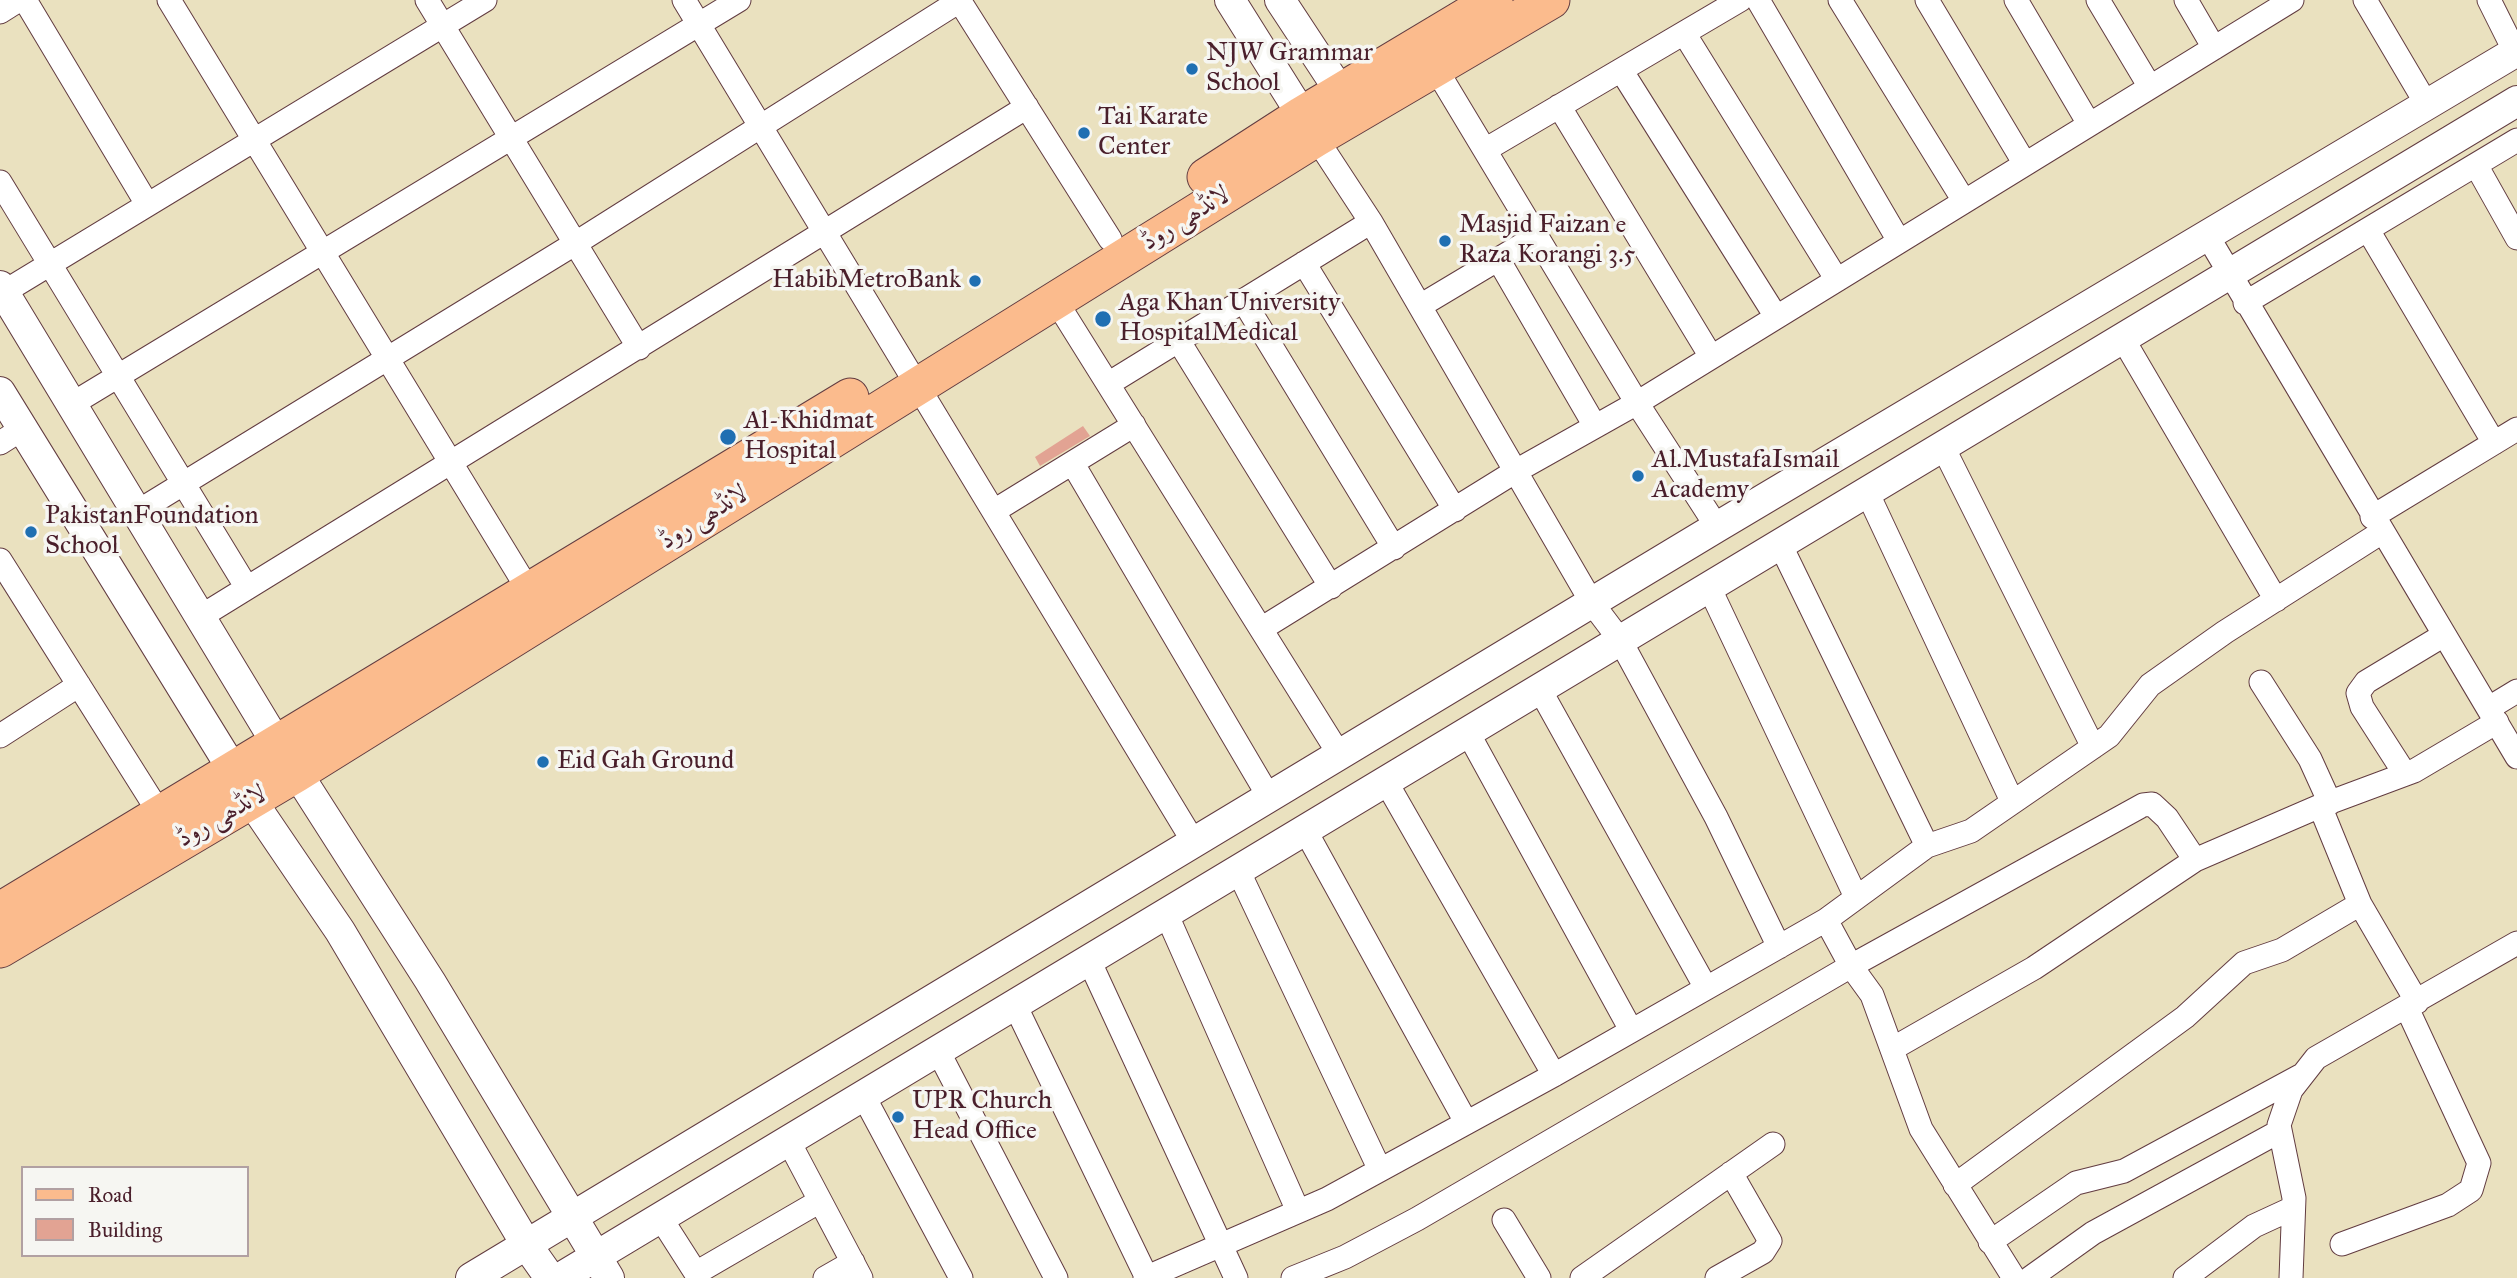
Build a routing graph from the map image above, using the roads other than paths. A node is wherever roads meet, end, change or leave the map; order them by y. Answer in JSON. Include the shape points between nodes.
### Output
{"nodes":[{"id":1,"x":19,"y":0,"type":"edge"},
{"id":2,"x":25,"y":0,"type":"edge"},
{"id":3,"x":427,"y":0,"type":"edge"},
{"id":4,"x":485,"y":0,"type":"edge"},
{"id":5,"x":684,"y":0,"type":"edge"},
{"id":6,"x":739,"y":0,"type":"edge"},
{"id":7,"x":960,"y":0,"type":"edge"},
{"id":8,"x":1230,"y":0,"type":"edge"},
{"id":9,"x":1280,"y":0,"type":"edge"},
{"id":10,"x":1494,"y":0,"type":"edge"},
{"id":11,"x":1551,"y":0,"type":"edge"},
{"id":12,"x":1740,"y":0,"type":"edge"},
{"id":13,"x":1758,"y":0,"type":"edge"},
{"id":14,"x":1840,"y":0,"type":"edge"},
{"id":15,"x":1927,"y":0,"type":"edge"},
{"id":16,"x":2016,"y":0,"type":"edge"},
{"id":17,"x":2098,"y":0,"type":"edge"},
{"id":18,"x":2186,"y":0,"type":"edge"},
{"id":19,"x":2364,"y":0,"type":"edge"},
{"id":20,"x":2489,"y":0,"type":"edge"},
{"id":21,"x":2280,"y":3,"type":"edge"},
{"id":22,"x":179,"y":4,"type":"edge"},
{"id":23,"x":0,"y":12,"type":"edge"},
{"id":24,"x":699,"y":25,"type":"junction"},
{"id":25,"x":443,"y":26,"type":"junction"},
{"id":26,"x":1684,"y":33,"type":"junction"},
{"id":27,"x":2214,"y":48,"type":"junction"},
{"id":28,"x":2516,"y":51,"type":"edge"},
{"id":29,"x":1436,"y":69,"type":"junction"},
{"id":30,"x":1621,"y":70,"type":"junction"},
{"id":31,"x":2150,"y":87,"type":"junction"},
{"id":32,"x":2517,"y":101,"type":"edge"},
{"id":33,"x":1349,"y":103,"type":"junction"},
{"id":34,"x":2427,"y":105,"type":"junction"},
{"id":35,"x":1559,"y":106,"type":"junction"},
{"id":36,"x":1027,"y":107,"type":"junction"},
{"id":37,"x":2089,"y":124,"type":"junction"},
{"id":38,"x":760,"y":125,"type":"junction"},
{"id":39,"x":1309,"y":126,"type":"junction"},
{"id":40,"x":510,"y":136,"type":"junction"},
{"id":41,"x":2517,"y":140,"type":"edge"},
{"id":42,"x":254,"y":142,"type":"junction"},
{"id":43,"x":1485,"y":150,"type":"junction"},
{"id":44,"x":2025,"y":164,"type":"junction"},
{"id":45,"x":2476,"y":165,"type":"junction"},
{"id":46,"x":0,"y":182,"type":"edge"},
{"id":47,"x":1964,"y":201,"type":"junction"},
{"id":48,"x":147,"y":204,"type":"junction"},
{"id":49,"x":1371,"y":222,"type":"junction"},
{"id":50,"x":824,"y":230,"type":"junction"},
{"id":51,"x":2368,"y":230,"type":"junction"},
{"id":52,"x":2207,"y":235,"type":"junction"},
{"id":53,"x":1537,"y":236,"type":"junction"},
{"id":54,"x":2517,"y":238,"type":"edge"},
{"id":55,"x":1110,"y":239,"type":"junction"},
{"id":56,"x":1899,"y":241,"type":"junction"},
{"id":57,"x":576,"y":243,"type":"junction"},
{"id":58,"x":321,"y":252,"type":"junction"},
{"id":59,"x":1498,"y":259,"type":"junction"},
{"id":60,"x":50,"y":263,"type":"junction"},
{"id":61,"x":1304,"y":263,"type":"junction"},
{"id":62,"x":2229,"y":275,"type":"junction"},
{"id":63,"x":1837,"y":280,"type":"junction"},
{"id":64,"x":2,"y":289,"type":"edge"},
{"id":65,"x":1243,"y":300,"type":"junction"},
{"id":66,"x":1055,"y":301,"type":"junction"},
{"id":67,"x":2245,"y":303,"type":"junction"},
{"id":68,"x":1420,"y":306,"type":"junction"},
{"id":69,"x":1775,"y":315,"type":"junction"},
{"id":70,"x":2123,"y":339,"type":"junction"},
{"id":71,"x":1178,"y":340,"type":"junction"},
{"id":72,"x":639,"y":348,"type":"junction"},
{"id":73,"x":1710,"y":355,"type":"junction"},
{"id":74,"x":387,"y":359,"type":"junction"},
{"id":75,"x":911,"y":374,"type":"junction"},
{"id":76,"x":117,"y":377,"type":"junction"},
{"id":77,"x":1108,"y":384,"type":"junction"},
{"id":78,"x":0,"y":392,"type":"edge"},
{"id":79,"x":1637,"y":402,"type":"junction"},
{"id":80,"x":72,"y":404,"type":"junction"},
{"id":81,"x":1134,"y":425,"type":"junction"},
{"id":82,"x":1595,"y":426,"type":"junction"},
{"id":83,"x":2517,"y":429,"type":"edge"},
{"id":84,"x":11,"y":436,"type":"edge"},
{"id":85,"x":2494,"y":443,"type":"junction"},
{"id":86,"x":1943,"y":447,"type":"junction"},
{"id":87,"x":451,"y":463,"type":"junction"},
{"id":88,"x":1073,"y":464,"type":"junction"},
{"id":89,"x":1516,"y":471,"type":"junction"},
{"id":90,"x":182,"y":483,"type":"junction"},
{"id":91,"x":1867,"y":492,"type":"junction"},
{"id":92,"x":1455,"y":510,"type":"junction"},
{"id":93,"x":137,"y":512,"type":"junction"},
{"id":94,"x":994,"y":512,"type":"junction"},
{"id":95,"x":2377,"y":524,"type":"junction"},
{"id":96,"x":1717,"y":527,"type":"junction"},
{"id":97,"x":1780,"y":544,"type":"junction"},
{"id":98,"x":1394,"y":548,"type":"junction"},
{"id":99,"x":0,"y":560,"type":"edge"},
{"id":100,"x":1743,"y":566,"type":"junction"},
{"id":101,"x":7,"y":586,"type":"edge"},
{"id":102,"x":1709,"y":586,"type":"junction"},
{"id":103,"x":1331,"y":587,"type":"junction"},
{"id":104,"x":247,"y":588,"type":"junction"},
{"id":105,"x":529,"y":591,"type":"junction"},
{"id":106,"x":2276,"y":600,"type":"junction"},
{"id":107,"x":1592,"y":603,"type":"junction"},
{"id":108,"x":200,"y":617,"type":"junction"},
{"id":109,"x":1261,"y":629,"type":"junction"},
{"id":110,"x":2444,"y":635,"type":"junction"},
{"id":111,"x":1620,"y":640,"type":"junction"},
{"id":112,"x":2261,"y":682,"type":"dead end"},
{"id":113,"x":79,"y":685,"type":"junction"},
{"id":114,"x":1539,"y":688,"type":"junction"},
{"id":115,"x":2517,"y":691,"type":"edge"},
{"id":116,"x":2493,"y":715,"type":"junction"},
{"id":117,"x":1467,"y":731,"type":"junction"},
{"id":118,"x":0,"y":736,"type":"edge"},
{"id":119,"x":277,"y":744,"type":"junction"},
{"id":120,"x":2093,"y":747,"type":"junction"},
{"id":121,"x":1339,"y":754,"type":"junction"},
{"id":122,"x":2517,"y":757,"type":"edge"},
{"id":123,"x":297,"y":774,"type":"junction"},
{"id":124,"x":2405,"y":774,"type":"junction"},
{"id":125,"x":1385,"y":780,"type":"junction"},
{"id":126,"x":242,"y":785,"type":"junction"},
{"id":127,"x":1280,"y":790,"type":"junction"},
{"id":128,"x":2012,"y":801,"type":"junction"},
{"id":129,"x":2325,"y":804,"type":"junction"},
{"id":130,"x":160,"y":814,"type":"junction"},
{"id":131,"x":1310,"y":825,"type":"junction"},
{"id":132,"x":1193,"y":841,"type":"junction"},
{"id":133,"x":1927,"y":846,"type":"junction"},
{"id":134,"x":2195,"y":860,"type":"junction"},
{"id":135,"x":1237,"y":868,"type":"junction"},
{"id":136,"x":1856,"y":897,"type":"junction"},
{"id":137,"x":2360,"y":904,"type":"junction"},
{"id":138,"x":0,"y":911,"type":"edge"},
{"id":139,"x":1165,"y":911,"type":"junction"},
{"id":140,"x":1826,"y":920,"type":"junction"},
{"id":141,"x":2517,"y":943,"type":"edge"},
{"id":142,"x":1779,"y":947,"type":"junction"},
{"id":143,"x":0,"y":949,"type":"edge"},
{"id":144,"x":1088,"y":958,"type":"junction"},
{"id":145,"x":1851,"y":967,"type":"junction"},
{"id":146,"x":1706,"y":988,"type":"junction"},
{"id":147,"x":1014,"y":1003,"type":"junction"},
{"id":148,"x":2412,"y":1005,"type":"junction"},
{"id":149,"x":1631,"y":1030,"type":"junction"},
{"id":150,"x":937,"y":1049,"type":"junction"},
{"id":151,"x":1892,"y":1049,"type":"junction"},
{"id":152,"x":842,"y":1053,"type":"junction"},
{"id":153,"x":2304,"y":1074,"type":"junction"},
{"id":154,"x":1555,"y":1075,"type":"junction"},
{"id":155,"x":866,"y":1092,"type":"junction"},
{"id":156,"x":1466,"y":1122,"type":"junction"},
{"id":157,"x":2280,"y":1131,"type":"junction"},
{"id":158,"x":788,"y":1140,"type":"junction"},
{"id":159,"x":1773,"y":1144,"type":"dead end"},
{"id":160,"x":1379,"y":1168,"type":"junction"},
{"id":161,"x":1731,"y":1173,"type":"junction"},
{"id":162,"x":1955,"y":1185,"type":"junction"},
{"id":163,"x":821,"y":1201,"type":"junction"},
{"id":164,"x":2293,"y":1208,"type":"junction"},
{"id":165,"x":1298,"y":1211,"type":"junction"},
{"id":166,"x":571,"y":1216,"type":"junction"},
{"id":167,"x":660,"y":1217,"type":"junction"},
{"id":168,"x":1504,"y":1220,"type":"dead end"},
{"id":169,"x":1990,"y":1242,"type":"junction"},
{"id":170,"x":526,"y":1244,"type":"junction"},
{"id":171,"x":1220,"y":1244,"type":"junction"},
{"id":172,"x":2342,"y":1244,"type":"dead end"},
{"id":173,"x":602,"y":1267,"type":"edge"},
{"id":174,"x":857,"y":1270,"type":"edge"},
{"id":175,"x":1592,"y":1275,"type":"edge"},
{"id":176,"x":698,"y":1276,"type":"edge"},
{"id":177,"x":471,"y":1278,"type":"edge"},
{"id":178,"x":550,"y":1278,"type":"edge"},
{"id":179,"x":559,"y":1278,"type":"edge"},
{"id":180,"x":825,"y":1278,"type":"edge"},
{"id":181,"x":961,"y":1278,"type":"edge"},
{"id":182,"x":1056,"y":1278,"type":"edge"},
{"id":183,"x":1147,"y":1278,"type":"edge"},
{"id":184,"x":1236,"y":1278,"type":"edge"},
{"id":185,"x":1293,"y":1278,"type":"edge"},
{"id":186,"x":1539,"y":1278,"type":"edge"},
{"id":187,"x":1717,"y":1278,"type":"edge"},
{"id":188,"x":2014,"y":1278,"type":"edge"},
{"id":189,"x":2030,"y":1278,"type":"edge"},
{"id":190,"x":2185,"y":1278,"type":"edge"},
{"id":191,"x":2291,"y":1278,"type":"edge"}],
"edges":[{"from":1,"to":23,"type":"street"},
{"from":2,"to":48,"type":"street"},
{"from":3,"to":25,"type":"street"},
{"from":4,"to":25,"type":"street"},
{"from":5,"to":24,"type":"street"},
{"from":6,"to":24,"type":"street"},
{"from":7,"to":36,"type":"street"},
{"from":7,"to":38,"type":"street"},
{"from":8,"to":39,"type":"street"},
{"from":9,"to":33,"type":"street"},
{"from":10,"to":33,"type":"main road","name":"لانڈھی روڈ"},
{"from":11,"to":29,"type":"main road","name":"لانڈھی روڈ"},
{"from":12,"to":26,"type":"street"},
{"from":13,"to":56,"type":"street"},
{"from":14,"to":47,"type":"street"},
{"from":15,"to":44,"type":"street"},
{"from":16,"to":37,"type":"street"},
{"from":17,"to":31,"type":"street"},
{"from":18,"to":27,"type":"street"},
{"from":19,"to":34,"type":"street"},
{"from":20,"to":28,"type":"street"},
{"from":21,"to":27,"type":"street"},
{"from":22,"to":42,"type":"street"},
{"from":24,"to":38,"type":"street"},
{"from":24,"to":40,"type":"street"},
{"from":25,"to":40,"type":"street"},
{"from":25,"to":42,"type":"street"},
{"from":26,"to":30,"type":"street"},
{"from":26,"to":63,"type":"street"},
{"from":27,"to":31,"type":"street"},
{"from":28,"to":34,"type":"street"},
{"from":29,"to":33,"type":"main road","name":"لانڈھی روڈ"},
{"from":29,"to":43,"type":"street"},
{"from":30,"to":35,"type":"street"},
{"from":30,"to":69,"type":"street"},
{"from":31,"to":37,"type":"street"},
{"from":32,"to":62,"type":"street"},
{"from":33,"to":39,"type":"main road","name":"لانڈھی روڈ"},
{"from":34,"to":52,"type":"street"},
{"from":35,"to":43,"type":"street"},
{"from":35,"to":73,"type":"street"},
{"from":36,"to":50,"type":"street"},
{"from":36,"to":55,"type":"street"},
{"from":37,"to":44,"type":"street"},
{"from":38,"to":50,"type":"street"},
{"from":38,"to":57,"type":"street"},
{"from":39,"to":49,"type":"street"},
{"from":39,"to":55,"type":"main road","name":"لانڈھی روڈ"},
{"from":39,"to":66,"type":"main road","name":"لانڈھی روڈ"},
{"from":40,"to":57,"type":"street"},
{"from":40,"to":58,"type":"street"},
{"from":41,"to":45,"type":"street"},
{"from":42,"to":48,"type":"street"},
{"from":42,"to":58,"type":"street"},
{"from":43,"to":53,"type":"street"},
{"from":44,"to":47,"type":"street"},
{"from":45,"to":51,"type":"street"},
{"from":45,"to":54,"type":"street"},
{"from":46,"to":60,"type":"street"},
{"from":47,"to":56,"type":"street"},
{"from":48,"to":60,"type":"street"},
{"from":49,"to":61,"type":"street"},
{"from":49,"to":68,"type":"street"},
{"from":50,"to":72,"type":"street"},
{"from":50,"to":75,"type":"street"},
{"from":51,"to":67,"type":"street"},
{"from":51,"to":85,"type":"street"},
{"from":52,"to":62,"type":"street"},
{"from":52,"to":96,"type":"street"},
{"from":53,"to":59,"type":"street"},
{"from":53,"to":79,"type":"street"},
{"from":55,"to":75,"type":"main road","name":"لانڈھی روڈ"},
{"from":56,"to":63,"type":"street"},
{"from":57,"to":72,"type":"street"},
{"from":57,"to":74,"type":"street"},
{"from":58,"to":74,"type":"street"},
{"from":58,"to":76,"type":"street"},
{"from":59,"to":68,"type":"street"},
{"from":59,"to":82,"type":"street"},
{"from":60,"to":64,"type":"street"},
{"from":60,"to":76,"type":"street"},
{"from":61,"to":65,"type":"street"},
{"from":61,"to":92,"type":"street"},
{"from":62,"to":67,"type":"street"},
{"from":62,"to":70,"type":"street"},
{"from":63,"to":69,"type":"street"},
{"from":64,"to":80,"type":"street"},
{"from":65,"to":71,"type":"street"},
{"from":65,"to":98,"type":"street"},
{"from":66,"to":75,"type":"main road","name":"لانڈھی روڈ"},
{"from":66,"to":77,"type":"street"},
{"from":67,"to":95,"type":"street"},
{"from":68,"to":89,"type":"street"},
{"from":69,"to":73,"type":"street"},
{"from":70,"to":86,"type":"street"},
{"from":70,"to":106,"type":"street"},
{"from":71,"to":77,"type":"street"},
{"from":71,"to":103,"type":"street"},
{"from":72,"to":87,"type":"street"},
{"from":73,"to":79,"type":"street"},
{"from":74,"to":87,"type":"street"},
{"from":74,"to":90,"type":"street"},
{"from":75,"to":94,"type":"street"},
{"from":75,"to":105,"type":"main road","name":"لانڈھی روڈ"},
{"from":75,"to":123,"type":"main road","name":"لانڈھی روڈ"},
{"from":76,"to":80,"type":"street"},
{"from":76,"to":90,"type":"street"},
{"from":77,"to":81,"type":"street"},
{"from":78,"to":84,"type":"street"},
{"from":79,"to":82,"type":"street"},
{"from":79,"to":96,"type":"street"},
{"from":80,"to":93,"type":"street"},
{"from":81,"to":88,"type":"street"},
{"from":81,"to":109,"type":"street"},
{"from":82,"to":89,"type":"street"},
{"from":83,"to":85,"type":"street"},
{"from":84,"to":126,"type":"street"},
{"from":85,"to":95,"type":"street"},
{"from":86,"to":91,"type":"street"},
{"from":86,"to":120,"type":"street"},
{"from":87,"to":104,"type":"street"},
{"from":87,"to":105,"type":"street"},
{"from":88,"to":94,"type":"street"},
{"from":88,"to":127,"type":"street"},
{"from":89,"to":92,"type":"street"},
{"from":89,"to":107,"type":"street"},
{"from":90,"to":93,"type":"street"},
{"from":90,"to":104,"type":"street"},
{"from":91,"to":97,"type":"street"},
{"from":91,"to":128,"type":"street"},
{"from":92,"to":98,"type":"street"},
{"from":93,"to":108,"type":"street"},
{"from":94,"to":132,"type":"street"},
{"from":95,"to":106,"type":"street"},
{"from":95,"to":110,"type":"street"},
{"from":96,"to":100,"type":"street"},
{"from":96,"to":107,"type":"street"},
{"from":97,"to":100,"type":"street"},
{"from":97,"to":133,"type":"street"},
{"from":98,"to":103,"type":"street"},
{"from":99,"to":101,"type":"street"},
{"from":100,"to":102,"type":"street"},
{"from":101,"to":113,"type":"street"},
{"from":102,"to":111,"type":"street"},
{"from":102,"to":136,"type":"street"},
{"from":103,"to":109,"type":"street"},
{"from":104,"to":108,"type":"street"},
{"from":105,"to":119,"type":"main road","name":"لانڈھی روڈ"},
{"from":106,"to":120,"type":"street","via":[[2150,685],[2109,736]]},
{"from":107,"to":111,"type":"street"},
{"from":107,"to":121,"type":"street"},
{"from":108,"to":119,"type":"street"},
{"from":109,"to":121,"type":"street"},
{"from":110,"to":116,"type":"street"},
{"from":110,"to":124,"type":"street","via":[[2366,681],[2358,694]]},
{"from":111,"to":114,"type":"street"},
{"from":111,"to":142,"type":"street","via":[[1716,817]]},
{"from":112,"to":129,"type":"street","via":[[2310,759]]},
{"from":113,"to":118,"type":"street"},
{"from":113,"to":130,"type":"street"},
{"from":114,"to":117,"type":"street"},
{"from":114,"to":146,"type":"street"},
{"from":115,"to":116,"type":"street"},
{"from":116,"to":122,"type":"street"},
{"from":116,"to":124,"type":"street"},
{"from":117,"to":125,"type":"street"},
{"from":117,"to":149,"type":"street"},
{"from":119,"to":126,"type":"main road","name":"لانڈھی روڈ"},
{"from":120,"to":128,"type":"street"},
{"from":121,"to":127,"type":"street"},
{"from":123,"to":126,"type":"main road","name":"لانڈھی روڈ"},
{"from":123,"to":166,"type":"street","via":[[430,981]]},
{"from":124,"to":129,"type":"street"},
{"from":125,"to":131,"type":"street"},
{"from":125,"to":154,"type":"street"},
{"from":126,"to":130,"type":"main road","name":"لانڈھی روڈ"},
{"from":126,"to":143,"type":"main road","name":"لانڈھی روڈ"},
{"from":126,"to":170,"type":"street","via":[[340,931]]},
{"from":127,"to":131,"type":"street"},
{"from":127,"to":132,"type":"street"},
{"from":128,"to":133,"type":"street","via":[[1971,831]]},
{"from":129,"to":134,"type":"street"},
{"from":129,"to":137,"type":"street"},
{"from":130,"to":138,"type":"main road","name":"لانڈھی روڈ"},
{"from":131,"to":135,"type":"street"},
{"from":131,"to":156,"type":"street"},
{"from":132,"to":152,"type":"street"},
{"from":133,"to":136,"type":"street"},
{"from":134,"to":145,"type":"street","via":[[2167,818],[2152,804],[2143,805]]},
{"from":134,"to":151,"type":"street","via":[[2034,968]]},
{"from":135,"to":139,"type":"street"},
{"from":135,"to":160,"type":"street"},
{"from":136,"to":140,"type":"street"},
{"from":137,"to":148,"type":"street"},
{"from":137,"to":162,"type":"street","via":[[2282,950],[2244,963],[2185,1017]]},
{"from":139,"to":144,"type":"street"},
{"from":139,"to":165,"type":"street"},
{"from":140,"to":142,"type":"street"},
{"from":140,"to":145,"type":"street"},
{"from":141,"to":148,"type":"street"},
{"from":142,"to":146,"type":"street"},
{"from":144,"to":147,"type":"street"},
{"from":144,"to":171,"type":"street"},
{"from":145,"to":151,"type":"street","via":[[1872,995]]},
{"from":145,"to":185,"type":"street","via":[[1418,1219]]},
{"from":146,"to":149,"type":"street"},
{"from":147,"to":150,"type":"street"},
{"from":147,"to":183,"type":"street"},
{"from":148,"to":153,"type":"street","via":[[2316,1058]]},
{"from":148,"to":172,"type":"street","via":[[2479,1163],[2471,1190],[2448,1205]]},
{"from":149,"to":154,"type":"street"},
{"from":150,"to":155,"type":"street"},
{"from":150,"to":182,"type":"street"},
{"from":151,"to":162,"type":"street","via":[[1921,1129]]},
{"from":152,"to":155,"type":"street"},
{"from":152,"to":166,"type":"street"},
{"from":153,"to":157,"type":"street","via":[[2291,1090]]},
{"from":153,"to":169,"type":"street","via":[[2124,1171],[2076,1183]]},
{"from":154,"to":156,"type":"street"},
{"from":155,"to":158,"type":"street"},
{"from":155,"to":181,"type":"street"},
{"from":156,"to":160,"type":"street"},
{"from":157,"to":164,"type":"street"},
{"from":157,"to":189,"type":"street","via":[[2093,1233]]},
{"from":158,"to":163,"type":"street"},
{"from":158,"to":167,"type":"street"},
{"from":159,"to":161,"type":"street"},
{"from":160,"to":165,"type":"street"},
{"from":161,"to":175,"type":"street"},
{"from":161,"to":187,"type":"street","via":[[1770,1241],[1763,1252]]},
{"from":162,"to":169,"type":"street"},
{"from":163,"to":174,"type":"street"},
{"from":163,"to":176,"type":"street"},
{"from":164,"to":190,"type":"street","via":[[2254,1226]]},
{"from":164,"to":191,"type":"street"},
{"from":165,"to":171,"type":"street"},
{"from":166,"to":170,"type":"street"},
{"from":166,"to":173,"type":"street"},
{"from":167,"to":173,"type":"street"},
{"from":167,"to":176,"type":"street"},
{"from":168,"to":186,"type":"street"},
{"from":169,"to":188,"type":"street"},
{"from":170,"to":177,"type":"street"},
{"from":170,"to":178,"type":"street"},
{"from":171,"to":183,"type":"street"},
{"from":171,"to":184,"type":"street"},
{"from":173,"to":179,"type":"street"},
{"from":174,"to":180,"type":"street"}]}
